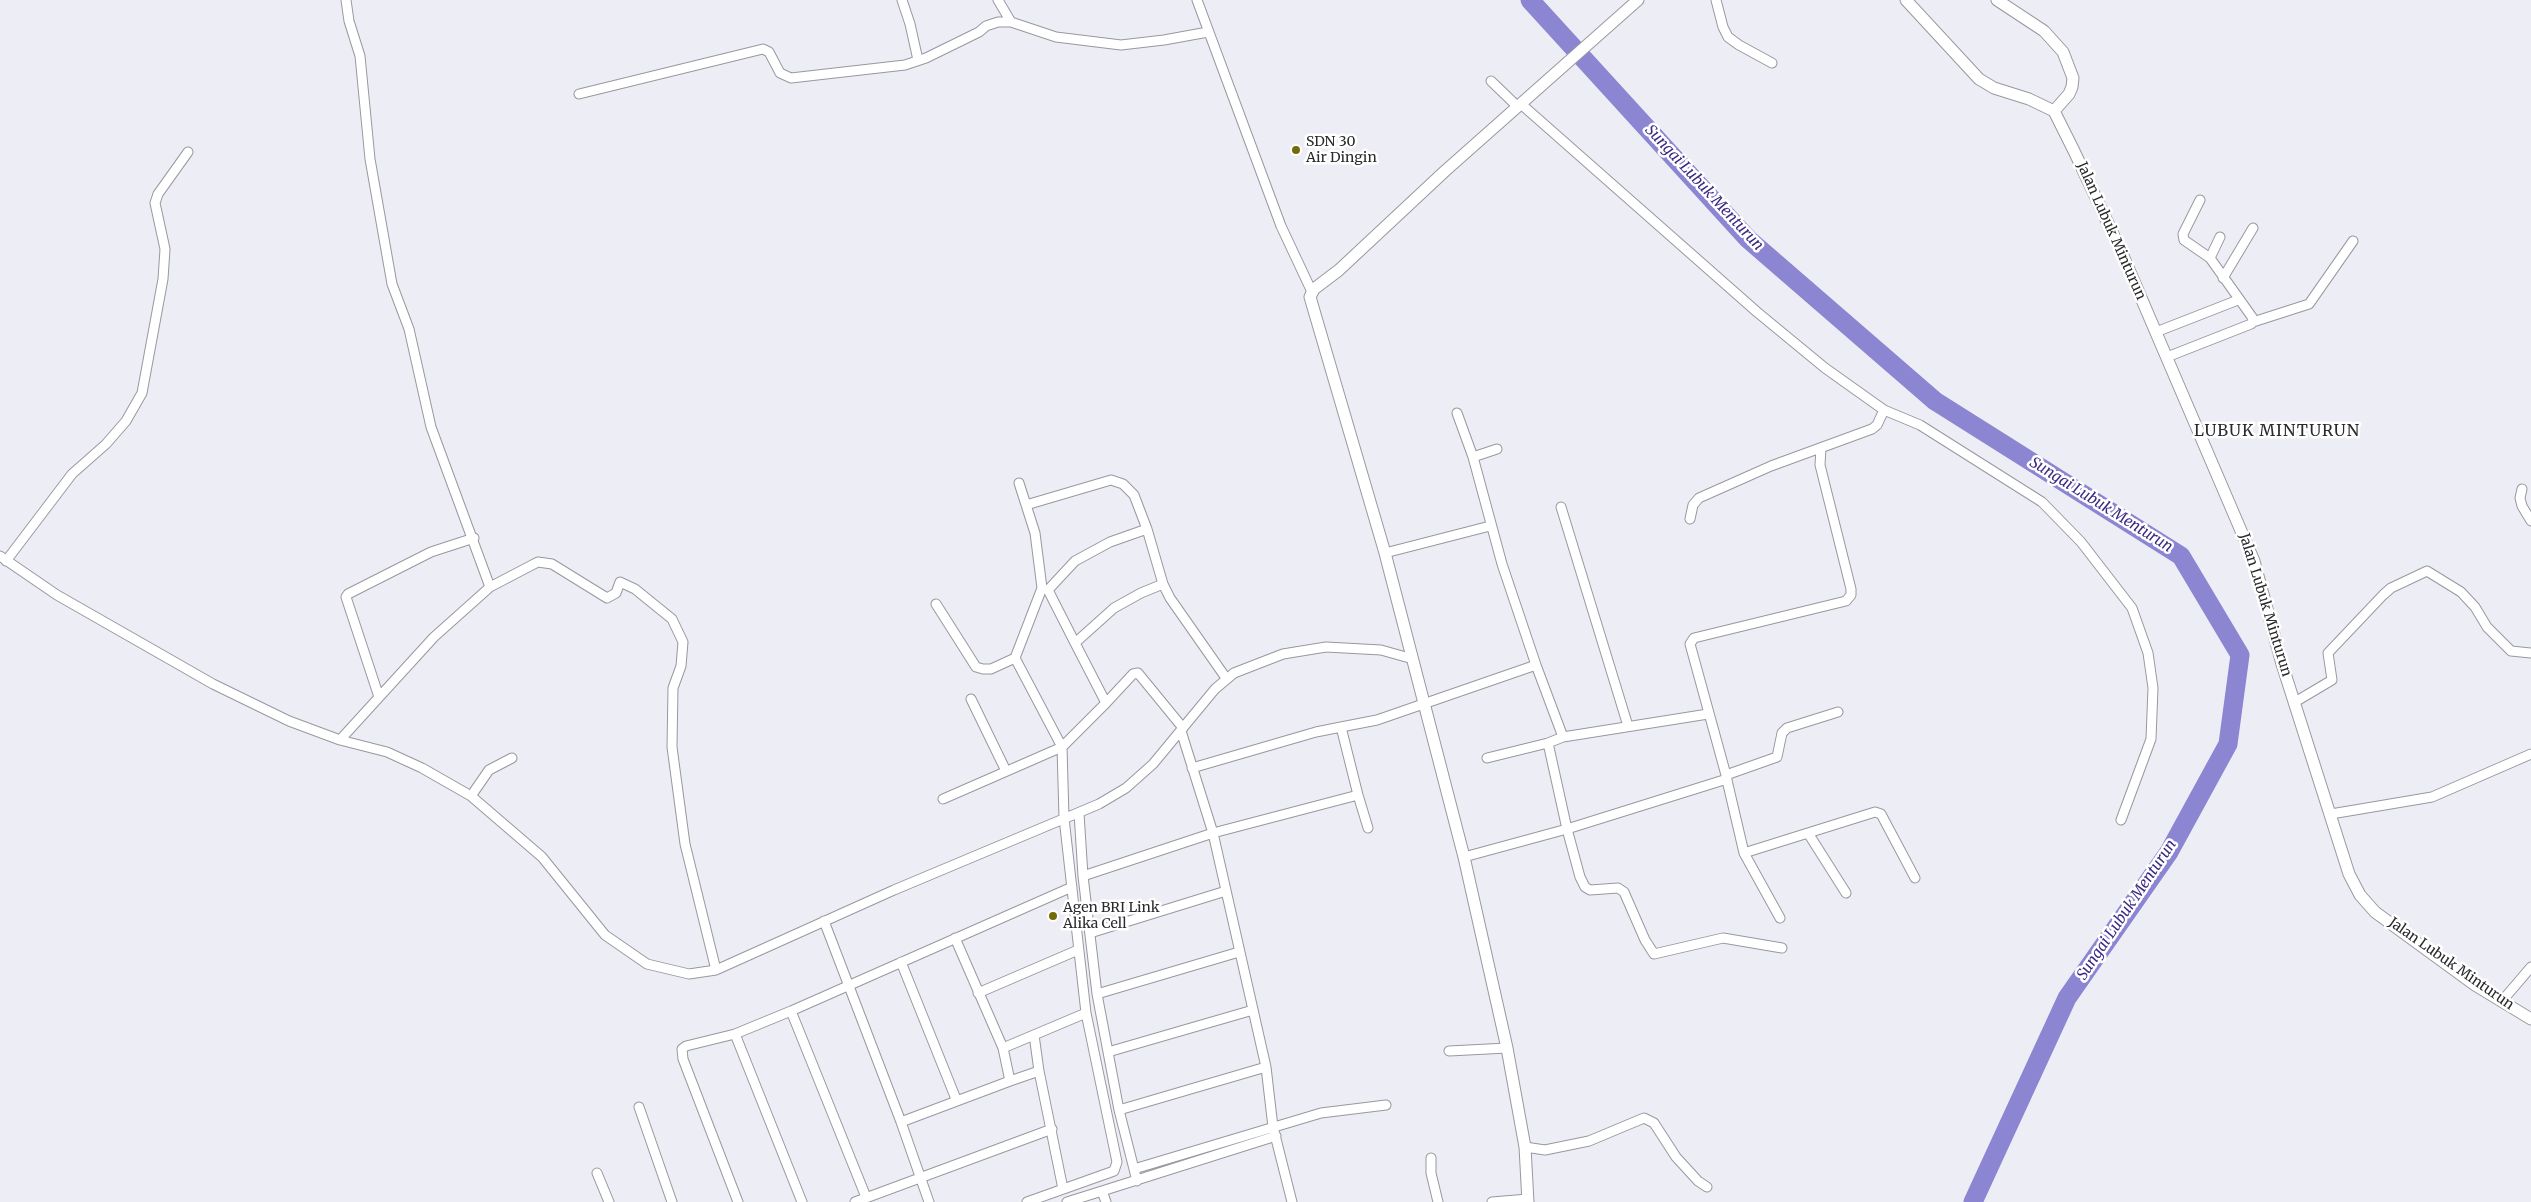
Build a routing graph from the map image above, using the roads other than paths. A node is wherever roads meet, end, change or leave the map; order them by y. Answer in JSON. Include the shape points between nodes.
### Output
{"nodes":[{"id":1,"x":346,"y":0,"type":"edge"},
{"id":2,"x":902,"y":0,"type":"edge"},
{"id":3,"x":998,"y":0,"type":"edge"},
{"id":4,"x":1197,"y":0,"type":"edge"},
{"id":5,"x":1716,"y":0,"type":"edge"},
{"id":6,"x":1906,"y":0,"type":"edge"},
{"id":7,"x":1997,"y":0,"type":"edge"},
{"id":8,"x":1631,"y":4,"type":"edge"},
{"id":9,"x":1011,"y":22,"type":"junction"},
{"id":10,"x":1208,"y":32,"type":"junction"},
{"id":11,"x":918,"y":60,"type":"junction"},
{"id":12,"x":1772,"y":63,"type":"dead end"},
{"id":13,"x":1491,"y":81,"type":"dead end"},
{"id":14,"x":579,"y":94,"type":"dead end"},
{"id":15,"x":1520,"y":105,"type":"junction"},
{"id":16,"x":2054,"y":111,"type":"junction"},
{"id":17,"x":188,"y":152,"type":"dead end"},
{"id":18,"x":2200,"y":200,"type":"dead end"},
{"id":19,"x":2252,"y":228,"type":"dead end"},
{"id":20,"x":2220,"y":237,"type":"dead end"},
{"id":21,"x":2353,"y":241,"type":"dead end"},
{"id":22,"x":2210,"y":258,"type":"junction"},
{"id":23,"x":2223,"y":278,"type":"junction"},
{"id":24,"x":1312,"y":292,"type":"junction"},
{"id":25,"x":2238,"y":300,"type":"junction"},
{"id":26,"x":2253,"y":322,"type":"junction"},
{"id":27,"x":2156,"y":332,"type":"junction"},
{"id":28,"x":2167,"y":357,"type":"junction"},
{"id":29,"x":1884,"y":410,"type":"junction"},
{"id":30,"x":1457,"y":412,"type":"dead end"},
{"id":31,"x":1820,"y":448,"type":"junction"},
{"id":32,"x":1497,"y":449,"type":"dead end"},
{"id":33,"x":1473,"y":457,"type":"junction"},
{"id":34,"x":1019,"y":483,"type":"dead end"},
{"id":35,"x":2522,"y":489,"type":"dead end"},
{"id":36,"x":1026,"y":505,"type":"junction"},
{"id":37,"x":1561,"y":508,"type":"dead end"},
{"id":38,"x":1690,"y":520,"type":"dead end"},
{"id":39,"x":2531,"y":521,"type":"edge"},
{"id":40,"x":1490,"y":526,"type":"junction"},
{"id":41,"x":1147,"y":529,"type":"junction"},
{"id":42,"x":474,"y":538,"type":"junction"},
{"id":43,"x":1385,"y":553,"type":"junction"},
{"id":44,"x":3,"y":559,"type":"edge"},
{"id":45,"x":1163,"y":584,"type":"junction"},
{"id":46,"x":490,"y":587,"type":"junction"},
{"id":47,"x":1045,"y":589,"type":"junction"},
{"id":48,"x":936,"y":604,"type":"dead end"},
{"id":49,"x":1075,"y":643,"type":"junction"},
{"id":50,"x":2531,"y":653,"type":"edge"},
{"id":51,"x":1015,"y":658,"type":"junction"},
{"id":52,"x":1413,"y":659,"type":"junction"},
{"id":53,"x":1536,"y":665,"type":"junction"},
{"id":54,"x":1226,"y":678,"type":"junction"},
{"id":55,"x":379,"y":697,"type":"junction"},
{"id":56,"x":971,"y":698,"type":"dead end"},
{"id":57,"x":2295,"y":702,"type":"junction"},
{"id":58,"x":1425,"y":703,"type":"junction"},
{"id":59,"x":1106,"y":704,"type":"junction"},
{"id":60,"x":1838,"y":712,"type":"dead end"},
{"id":61,"x":1708,"y":714,"type":"junction"},
{"id":62,"x":1628,"y":726,"type":"junction"},
{"id":63,"x":1341,"y":727,"type":"junction"},
{"id":64,"x":1182,"y":729,"type":"junction"},
{"id":65,"x":1563,"y":737,"type":"junction"},
{"id":66,"x":340,"y":740,"type":"junction"},
{"id":67,"x":1548,"y":743,"type":"junction"},
{"id":68,"x":1062,"y":747,"type":"junction"},
{"id":69,"x":2531,"y":754,"type":"edge"},
{"id":70,"x":512,"y":758,"type":"dead end"},
{"id":71,"x":1487,"y":758,"type":"dead end"},
{"id":72,"x":1192,"y":768,"type":"junction"},
{"id":73,"x":1006,"y":771,"type":"junction"},
{"id":74,"x":1726,"y":777,"type":"junction"},
{"id":75,"x":471,"y":796,"type":"junction"},
{"id":76,"x":1358,"y":796,"type":"junction"},
{"id":77,"x":942,"y":799,"type":"dead end"},
{"id":78,"x":1079,"y":813,"type":"junction"},
{"id":79,"x":2331,"y":814,"type":"junction"},
{"id":80,"x":1064,"y":818,"type":"junction"},
{"id":81,"x":2121,"y":820,"type":"dead end"},
{"id":82,"x":1368,"y":828,"type":"dead end"},
{"id":83,"x":1567,"y":828,"type":"junction"},
{"id":84,"x":1213,"y":833,"type":"junction"},
{"id":85,"x":1808,"y":833,"type":"junction"},
{"id":86,"x":1744,"y":853,"type":"junction"},
{"id":87,"x":1464,"y":857,"type":"junction"},
{"id":88,"x":1083,"y":876,"type":"junction"},
{"id":89,"x":1915,"y":878,"type":"dead end"},
{"id":90,"x":1072,"y":887,"type":"junction"},
{"id":91,"x":1226,"y":891,"type":"junction"},
{"id":92,"x":1846,"y":893,"type":"dead end"},
{"id":93,"x":1780,"y":918,"type":"dead end"},
{"id":94,"x":824,"y":921,"type":"junction"},
{"id":95,"x":1090,"y":933,"type":"junction"},
{"id":96,"x":955,"y":938,"type":"junction"},
{"id":97,"x":1782,"y":948,"type":"dead end"},
{"id":98,"x":1078,"y":950,"type":"junction"},
{"id":99,"x":1239,"y":952,"type":"junction"},
{"id":100,"x":902,"y":962,"type":"junction"},
{"id":101,"x":2531,"y":967,"type":"edge"},
{"id":102,"x":716,"y":970,"type":"junction"},
{"id":103,"x":849,"y":986,"type":"junction"},
{"id":104,"x":978,"y":993,"type":"junction"},
{"id":105,"x":1098,"y":994,"type":"junction"},
{"id":106,"x":2502,"y":1001,"type":"junction"},
{"id":107,"x":1253,"y":1010,"type":"junction"},
{"id":108,"x":791,"y":1011,"type":"junction"},
{"id":109,"x":1086,"y":1013,"type":"junction"},
{"id":110,"x":2531,"y":1019,"type":"edge"},
{"id":111,"x":735,"y":1034,"type":"junction"},
{"id":112,"x":1034,"y":1034,"type":"junction"},
{"id":113,"x":1003,"y":1048,"type":"junction"},
{"id":114,"x":1508,"y":1048,"type":"junction"},
{"id":115,"x":1450,"y":1051,"type":"dead end"},
{"id":116,"x":1108,"y":1052,"type":"junction"},
{"id":117,"x":1266,"y":1067,"type":"junction"},
{"id":118,"x":1039,"y":1071,"type":"junction"},
{"id":119,"x":1010,"y":1081,"type":"junction"},
{"id":120,"x":956,"y":1100,"type":"junction"},
{"id":121,"x":1386,"y":1105,"type":"dead end"},
{"id":122,"x":639,"y":1107,"type":"dead end"},
{"id":123,"x":1118,"y":1110,"type":"junction"},
{"id":124,"x":901,"y":1122,"type":"junction"},
{"id":125,"x":1052,"y":1129,"type":"junction"},
{"id":126,"x":1275,"y":1132,"type":"junction"},
{"id":127,"x":1525,"y":1147,"type":"junction"},
{"id":128,"x":1431,"y":1158,"type":"dead end"},
{"id":129,"x":1134,"y":1169,"type":"junction"},
{"id":130,"x":597,"y":1173,"type":"dead end"},
{"id":131,"x":921,"y":1179,"type":"junction"},
{"id":132,"x":1137,"y":1181,"type":"junction"},
{"id":133,"x":1707,"y":1187,"type":"dead end"},
{"id":134,"x":1063,"y":1189,"type":"junction"},
{"id":135,"x":1102,"y":1191,"type":"junction"},
{"id":136,"x":866,"y":1197,"type":"junction"},
{"id":137,"x":1528,"y":1200,"type":"edge"},
{"id":138,"x":1292,"y":1201,"type":"edge"},
{"id":139,"x":609,"y":1202,"type":"edge"},
{"id":140,"x":672,"y":1202,"type":"edge"},
{"id":141,"x":738,"y":1202,"type":"edge"},
{"id":142,"x":802,"y":1202,"type":"edge"},
{"id":143,"x":854,"y":1202,"type":"edge"},
{"id":144,"x":929,"y":1202,"type":"edge"},
{"id":145,"x":1028,"y":1202,"type":"edge"},
{"id":146,"x":1067,"y":1202,"type":"edge"},
{"id":147,"x":1106,"y":1202,"type":"edge"},
{"id":148,"x":1282,"y":1202,"type":"edge"},
{"id":149,"x":1438,"y":1202,"type":"edge"},
{"id":150,"x":1492,"y":1202,"type":"edge"}],
"edges":[{"from":1,"to":42,"type":"street","via":[[348,21],[360,56],[369,150],[392,284],[409,329],[431,427]]},
{"from":2,"to":11,"type":"street"},
{"from":3,"to":9,"type":"street"},
{"from":4,"to":10,"type":"street"},
{"from":5,"to":12,"type":"street","via":[[1728,37]]},
{"from":6,"to":16,"type":"street","via":[[1979,79]]},
{"from":7,"to":16,"type":"street","via":[[2044,31],[2063,52],[2073,78],[2072,87]]},
{"from":8,"to":15,"type":"street"},
{"from":9,"to":10,"type":"street","via":[[1056,37],[1121,45]]},
{"from":9,"to":11,"type":"street","via":[[986,26]]},
{"from":10,"to":24,"type":"street","via":[[1281,226]]},
{"from":11,"to":14,"type":"street","via":[[879,69],[791,78],[780,73],[770,52],[763,49]]},
{"from":13,"to":15,"type":"street"},
{"from":15,"to":24,"type":"street"},
{"from":15,"to":29,"type":"street","via":[[1757,312],[1825,368]]},
{"from":16,"to":27,"type":"street","name":"Jalan Lubuk Minturun"},
{"from":17,"to":44,"type":"street","via":[[155,202],[165,250],[163,279],[142,393],[126,421],[72,474]]},
{"from":18,"to":22,"type":"street","via":[[2183,237]]},
{"from":19,"to":23,"type":"street"},
{"from":20,"to":22,"type":"street"},
{"from":21,"to":26,"type":"street","via":[[2309,304]]},
{"from":22,"to":23,"type":"street"},
{"from":23,"to":25,"type":"street"},
{"from":24,"to":43,"type":"street","via":[[1310,303]]},
{"from":25,"to":26,"type":"street"},
{"from":25,"to":27,"type":"street"},
{"from":26,"to":28,"type":"street"},
{"from":27,"to":28,"type":"street","name":"Jalan Lubuk Minturun"},
{"from":28,"to":57,"type":"street","name":"Jalan Lubuk Minturun","via":[[2254,561]]},
{"from":29,"to":31,"type":"street","via":[[1872,429]]},
{"from":29,"to":81,"type":"street","via":[[1920,425],[2042,502],[2081,542],[2132,608],[2148,653],[2153,688],[2152,739]]},
{"from":30,"to":33,"type":"street"},
{"from":31,"to":38,"type":"street","via":[[1698,498]]},
{"from":31,"to":61,"type":"street","via":[[1821,473],[1850,595],[1846,601],[1693,638],[1691,648]]},
{"from":32,"to":33,"type":"street"},
{"from":33,"to":40,"type":"street"},
{"from":34,"to":36,"type":"street"},
{"from":35,"to":39,"type":"street","via":[[2522,506]]},
{"from":36,"to":41,"type":"street","via":[[1111,480],[1123,484],[1134,495]]},
{"from":36,"to":47,"type":"street","via":[[1036,533]]},
{"from":37,"to":62,"type":"street"},
{"from":40,"to":43,"type":"street"},
{"from":40,"to":53,"type":"street"},
{"from":41,"to":45,"type":"street"},
{"from":41,"to":47,"type":"street","via":[[1110,542],[1076,561]]},
{"from":42,"to":46,"type":"street"},
{"from":42,"to":55,"type":"street","via":[[431,552],[346,597]]},
{"from":43,"to":52,"type":"street"},
{"from":44,"to":66,"type":"street","via":[[57,596],[213,684],[289,721]]},
{"from":45,"to":49,"type":"street","via":[[1114,608]]},
{"from":45,"to":54,"type":"street"},
{"from":46,"to":55,"type":"street","via":[[434,637]]},
{"from":46,"to":102,"type":"street","via":[[532,565],[545,562],[607,598],[616,593],[620,582],[672,619],[679,631],[683,655],[673,688],[672,747],[685,844]]},
{"from":47,"to":49,"type":"street"},
{"from":47,"to":51,"type":"street"},
{"from":48,"to":51,"type":"street","via":[[976,667],[983,670]]},
{"from":49,"to":59,"type":"street"},
{"from":50,"to":57,"type":"street","via":[[2511,651],[2487,628],[2475,607],[2461,592],[2427,571],[2383,595],[2328,653],[2332,680]]},
{"from":51,"to":68,"type":"street"},
{"from":52,"to":54,"type":"street","via":[[1380,650],[1326,647],[1283,654]]},
{"from":52,"to":58,"type":"street"},
{"from":53,"to":58,"type":"street"},
{"from":53,"to":65,"type":"street"},
{"from":54,"to":64,"type":"street"},
{"from":55,"to":66,"type":"street"},
{"from":56,"to":73,"type":"street"},
{"from":57,"to":79,"type":"street","name":"Jalan Lubuk Minturun"},
{"from":58,"to":63,"type":"street","via":[[1378,720]]},
{"from":58,"to":87,"type":"street"},
{"from":59,"to":64,"type":"street","via":[[1133,674],[1138,673]]},
{"from":59,"to":68,"type":"street"},
{"from":60,"to":74,"type":"street","via":[[1787,728],[1782,733],[1777,757]]},
{"from":61,"to":62,"type":"street"},
{"from":61,"to":74,"type":"street"},
{"from":62,"to":65,"type":"street"},
{"from":63,"to":72,"type":"street"},
{"from":63,"to":76,"type":"street"},
{"from":64,"to":72,"type":"street"},
{"from":64,"to":78,"type":"street","via":[[1153,764],[1126,788]]},
{"from":65,"to":67,"type":"street"},
{"from":66,"to":75,"type":"street","via":[[387,752]]},
{"from":67,"to":71,"type":"street"},
{"from":67,"to":83,"type":"street"},
{"from":68,"to":73,"type":"street"},
{"from":68,"to":80,"type":"street"},
{"from":69,"to":79,"type":"street","via":[[2432,797]]},
{"from":70,"to":75,"type":"street","via":[[489,770]]},
{"from":72,"to":84,"type":"street"},
{"from":73,"to":77,"type":"street"},
{"from":74,"to":83,"type":"street"},
{"from":74,"to":86,"type":"street"},
{"from":75,"to":102,"type":"street","via":[[542,857],[605,935],[647,964],[689,974]]},
{"from":76,"to":82,"type":"street"},
{"from":76,"to":84,"type":"street"},
{"from":78,"to":80,"type":"street"},
{"from":78,"to":88,"type":"street"},
{"from":79,"to":106,"type":"street","name":"Jalan Lubuk Minturun","via":[[2349,874],[2360,895],[2375,912]]},
{"from":80,"to":90,"type":"street"},
{"from":80,"to":94,"type":"street"},
{"from":83,"to":87,"type":"street"},
{"from":83,"to":97,"type":"street","via":[[1585,886],[1590,890],[1618,888],[1624,892],[1654,954],[1723,938]]},
{"from":84,"to":88,"type":"street"},
{"from":84,"to":91,"type":"street"},
{"from":85,"to":86,"type":"street"},
{"from":85,"to":89,"type":"street","via":[[1877,812]]},
{"from":85,"to":92,"type":"street"},
{"from":86,"to":93,"type":"street"},
{"from":87,"to":114,"type":"street"},
{"from":88,"to":95,"type":"street"},
{"from":90,"to":96,"type":"street"},
{"from":90,"to":98,"type":"street"},
{"from":91,"to":95,"type":"street"},
{"from":91,"to":99,"type":"street"},
{"from":94,"to":102,"type":"street"},
{"from":94,"to":103,"type":"street"},
{"from":95,"to":105,"type":"street"},
{"from":96,"to":100,"type":"street"},
{"from":96,"to":104,"type":"street"},
{"from":98,"to":104,"type":"street"},
{"from":98,"to":109,"type":"street"},
{"from":99,"to":105,"type":"street"},
{"from":99,"to":107,"type":"street"},
{"from":100,"to":103,"type":"street"},
{"from":100,"to":120,"type":"street"},
{"from":101,"to":106,"type":"street"},
{"from":103,"to":108,"type":"street"},
{"from":103,"to":124,"type":"street"},
{"from":104,"to":113,"type":"street"},
{"from":105,"to":116,"type":"street"},
{"from":106,"to":110,"type":"street","name":"Jalan Lubuk Minturun"},
{"from":107,"to":116,"type":"street"},
{"from":107,"to":117,"type":"street"},
{"from":108,"to":111,"type":"street"},
{"from":108,"to":136,"type":"street"},
{"from":109,"to":112,"type":"street"},
{"from":109,"to":134,"type":"street","via":[[1117,1168]]},
{"from":111,"to":141,"type":"street","via":[[686,1046],[681,1054]]},
{"from":111,"to":142,"type":"street"},
{"from":112,"to":113,"type":"street"},
{"from":112,"to":118,"type":"street"},
{"from":113,"to":119,"type":"street"},
{"from":114,"to":115,"type":"street"},
{"from":114,"to":127,"type":"street"},
{"from":116,"to":123,"type":"street"},
{"from":117,"to":123,"type":"street"},
{"from":117,"to":126,"type":"street"},
{"from":118,"to":119,"type":"street"},
{"from":118,"to":125,"type":"street"},
{"from":119,"to":120,"type":"street"},
{"from":120,"to":124,"type":"street"},
{"from":121,"to":126,"type":"street","via":[[1321,1113]]},
{"from":122,"to":140,"type":"street"},
{"from":123,"to":129,"type":"street"},
{"from":124,"to":131,"type":"street"},
{"from":125,"to":131,"type":"street"},
{"from":125,"to":134,"type":"street"},
{"from":126,"to":129,"type":"street"},
{"from":126,"to":132,"type":"street"},
{"from":126,"to":138,"type":"street"},
{"from":127,"to":133,"type":"street","via":[[1544,1150],[1589,1141],[1644,1118],[1654,1123],[1676,1157]]},
{"from":127,"to":137,"type":"street"},
{"from":128,"to":149,"type":"street"},
{"from":129,"to":132,"type":"street"},
{"from":130,"to":139,"type":"street"},
{"from":131,"to":136,"type":"street"},
{"from":131,"to":144,"type":"street"},
{"from":132,"to":135,"type":"street"},
{"from":134,"to":145,"type":"street"},
{"from":135,"to":146,"type":"street"},
{"from":135,"to":147,"type":"street"},
{"from":136,"to":143,"type":"street"},
{"from":137,"to":150,"type":"street"},
{"from":138,"to":148,"type":"street"}]}
